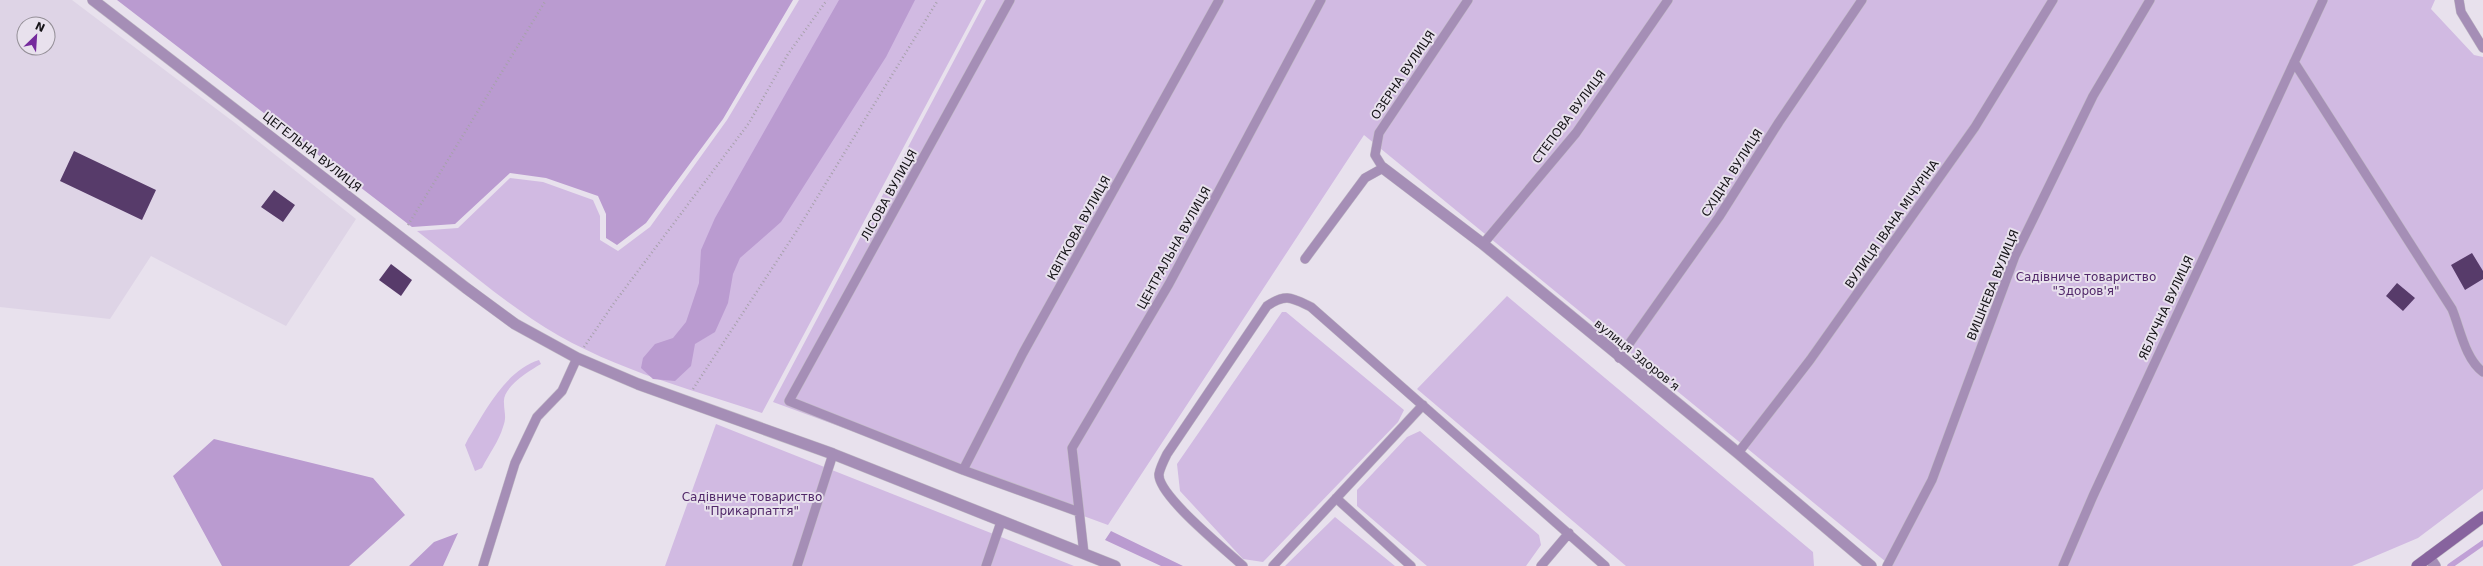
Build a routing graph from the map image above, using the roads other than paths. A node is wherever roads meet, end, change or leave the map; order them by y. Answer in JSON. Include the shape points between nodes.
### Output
{"nodes":[{"id":1,"x":93,"y":0,"type":"edge"},
{"id":2,"x":1010,"y":0,"type":"edge"},
{"id":3,"x":1219,"y":0,"type":"edge"},
{"id":4,"x":1321,"y":0,"type":"edge"},
{"id":5,"x":1468,"y":0,"type":"edge"},
{"id":6,"x":1668,"y":0,"type":"edge"},
{"id":7,"x":1862,"y":0,"type":"edge"},
{"id":8,"x":2053,"y":0,"type":"edge"},
{"id":9,"x":2150,"y":0,"type":"edge"},
{"id":10,"x":2322,"y":0,"type":"edge"},
{"id":11,"x":2459,"y":0,"type":"edge"},
{"id":12,"x":2483,"y":48,"type":"edge"},
{"id":13,"x":2294,"y":62,"type":"junction"},
{"id":14,"x":1383,"y":168,"type":"junction"},
{"id":15,"x":1483,"y":244,"type":"junction"},
{"id":16,"x":1305,"y":259,"type":"dead end"},
{"id":17,"x":576,"y":358,"type":"junction"},
{"id":18,"x":1619,"y":358,"type":"junction"},
{"id":19,"x":2483,"y":372,"type":"edge"},
{"id":20,"x":1423,"y":405,"type":"junction"},
{"id":21,"x":1738,"y":453,"type":"junction"},
{"id":22,"x":833,"y":454,"type":"junction"},
{"id":23,"x":962,"y":470,"type":"junction"},
{"id":24,"x":1336,"y":498,"type":"junction"},
{"id":25,"x":1079,"y":512,"type":"junction"},
{"id":26,"x":2483,"y":517,"type":"edge"},
{"id":27,"x":1001,"y":522,"type":"junction"},
{"id":28,"x":1569,"y":533,"type":"junction"},
{"id":29,"x":1084,"y":554,"type":"junction"},
{"id":30,"x":2432,"y":562,"type":"edge"},
{"id":31,"x":483,"y":566,"type":"edge"},
{"id":32,"x":797,"y":566,"type":"edge"},
{"id":33,"x":986,"y":566,"type":"edge"},
{"id":34,"x":1115,"y":566,"type":"edge"},
{"id":35,"x":1243,"y":566,"type":"edge"},
{"id":36,"x":1274,"y":566,"type":"edge"},
{"id":37,"x":1411,"y":566,"type":"edge"},
{"id":38,"x":1541,"y":566,"type":"edge"},
{"id":39,"x":1605,"y":566,"type":"edge"},
{"id":40,"x":1871,"y":566,"type":"edge"},
{"id":41,"x":1887,"y":566,"type":"edge"},
{"id":42,"x":2063,"y":566,"type":"edge"},
{"id":43,"x":2417,"y":566,"type":"edge"}],
"edges":[{"from":1,"to":17,"type":"street","name":"ЦЕГЕЛЬНА ВУЛИЦЯ","via":[[515,324]]},
{"from":2,"to":23,"type":"lane","name":"ЛІСОВА ВУЛИЦЯ","via":[[789,401]]},
{"from":3,"to":23,"type":"lane","name":"КВІТКОВА ВУЛИЦЯ","via":[[1023,353]]},
{"from":4,"to":25,"type":"lane","name":"ЦЕНТРАЛЬНА ВУЛИЦЯ","via":[[1169,284],[1072,448]]},
{"from":5,"to":14,"type":"lane","name":"ОЗЕРНА ВУЛИЦЯ","via":[[1378,133],[1375,155]]},
{"from":6,"to":15,"type":"lane","name":"СТЕПОВА ВУЛИЦЯ","via":[[1576,133]]},
{"from":7,"to":18,"type":"lane","name":"СХІДНА ВУЛИЦЯ","via":[[1779,122],[1719,217]]},
{"from":8,"to":21,"type":"lane","name":"ВУЛИЦЯ ІВАНА МІЧУРІНА","via":[[1975,127],[1810,360]]},
{"from":9,"to":41,"type":"lane","name":"ВИШНЕВА ВУЛИЦЯ","via":[[2092,96],[2015,256],[1932,480]]},
{"from":10,"to":13,"type":"lane","name":"ЯБЛУЧНА ВУЛИЦЯ"},
{"from":11,"to":12,"type":"lane","via":[[2461,12]]},
{"from":13,"to":19,"type":"lane","via":[[2452,309],[2468,352]]},
{"from":13,"to":42,"type":"lane","name":"ЯБЛУЧНА ВУЛИЦЯ"},
{"from":14,"to":15,"type":"street","name":"вулиця Здоровʼя"},
{"from":14,"to":16,"type":"lane","via":[[1365,178]]},
{"from":15,"to":18,"type":"street","name":"вулиця Здоровʼя"},
{"from":17,"to":22,"type":"street","name":"ЦЕГЕЛЬНА ВУЛИЦЯ","via":[[638,384]]},
{"from":17,"to":31,"type":"lane","via":[[562,391],[537,417],[515,463]]},
{"from":18,"to":21,"type":"street","name":"вулиця Здоровʼя"},
{"from":20,"to":24,"type":"lane"},
{"from":20,"to":28,"type":"lane"},
{"from":20,"to":35,"type":"lane","via":[[1311,307],[1291,298],[1279,298],[1268,306],[1167,454],[1159,474],[1162,488],[1177,505]]},
{"from":21,"to":40,"type":"street","name":"вулиця Здоровʼя"},
{"from":22,"to":27,"type":"street","name":"ЦЕГЕЛЬНА ВУЛИЦЯ"},
{"from":22,"to":32,"type":"lane"},
{"from":23,"to":25,"type":"lane"},
{"from":24,"to":36,"type":"lane"},
{"from":24,"to":37,"type":"lane"},
{"from":25,"to":29,"type":"lane","name":"ЦЕНТРАЛЬНА ВУЛИЦЯ"},
{"from":26,"to":30,"type":"main road"},
{"from":27,"to":29,"type":"street","name":"ЦЕГЕЛЬНА ВУЛИЦЯ"},
{"from":27,"to":33,"type":"lane"},
{"from":28,"to":38,"type":"lane"},
{"from":28,"to":39,"type":"lane"},
{"from":29,"to":34,"type":"street","name":"ЦЕГЕЛЬНА ВУЛИЦЯ"},
{"from":30,"to":43,"type":"main road"}]}
